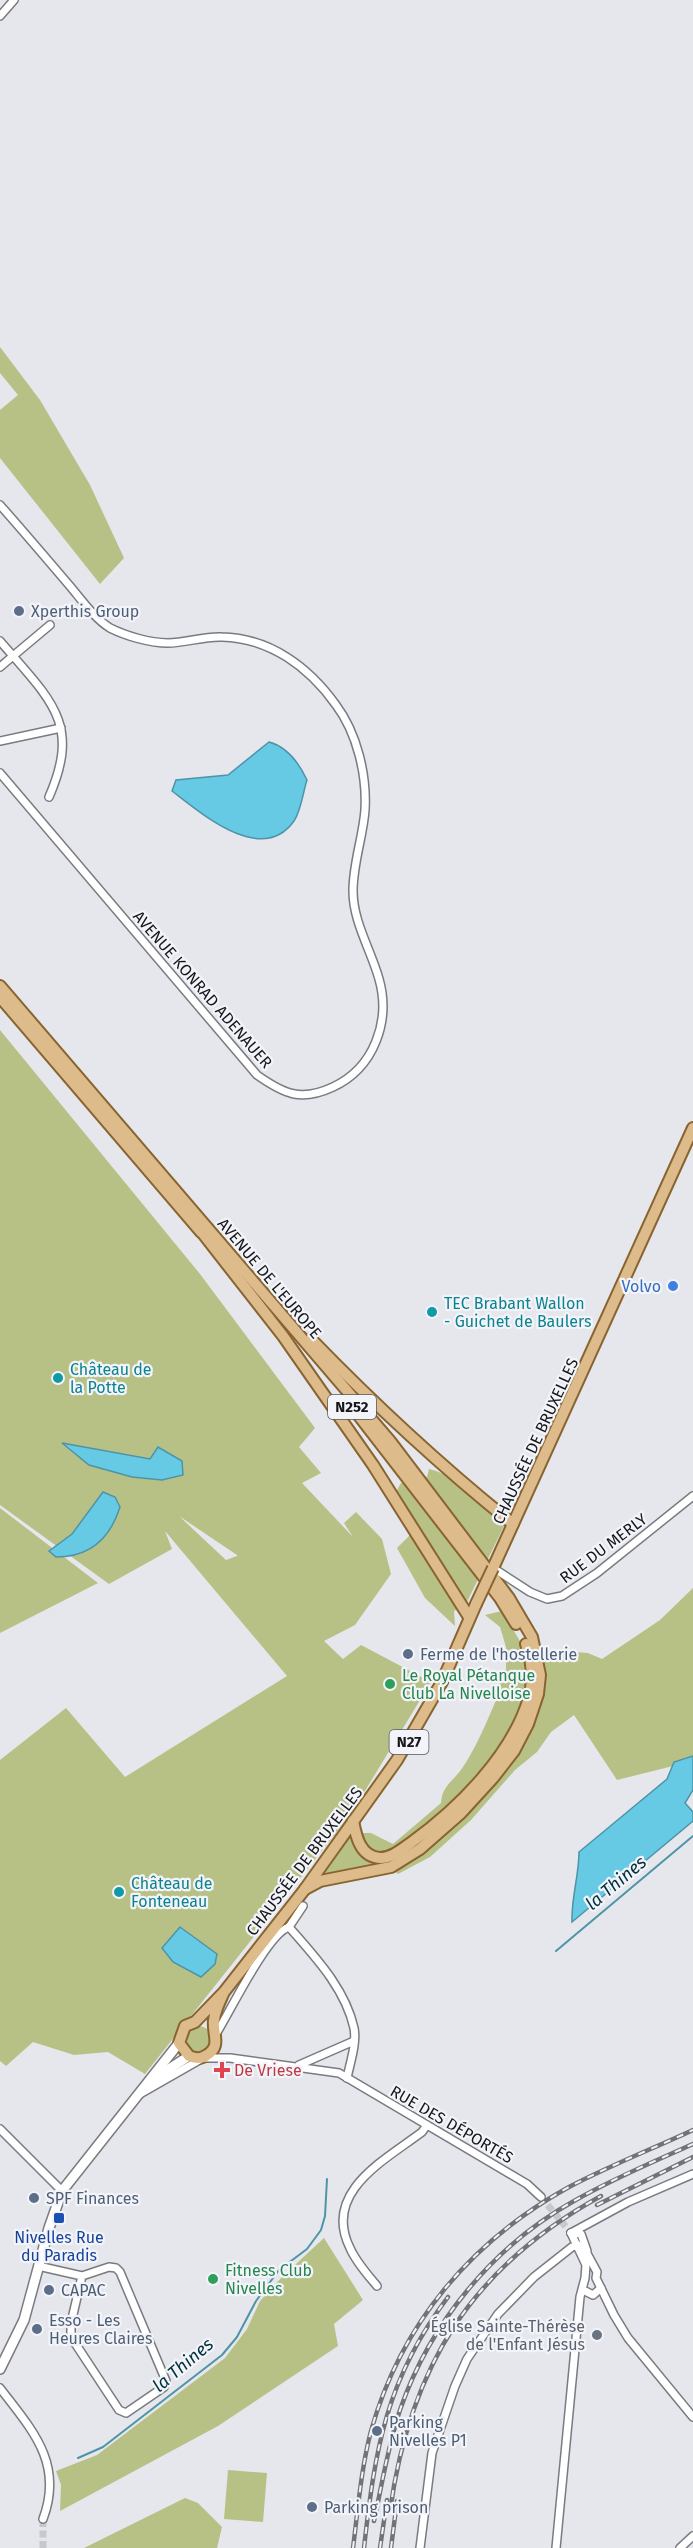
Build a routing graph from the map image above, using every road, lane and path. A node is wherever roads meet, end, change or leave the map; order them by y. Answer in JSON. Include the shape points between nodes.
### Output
{"nodes":[{"id":1,"x":14,"y":0,"type":"edge"},
{"id":2,"x":0,"y":16,"type":"edge"},
{"id":3,"x":0,"y":505,"type":"edge"},
{"id":4,"x":50,"y":625,"type":"dead end"},
{"id":5,"x":0,"y":641,"type":"edge"},
{"id":6,"x":13,"y":656,"type":"junction"},
{"id":7,"x":0,"y":667,"type":"edge"},
{"id":8,"x":61,"y":728,"type":"junction"},
{"id":9,"x":0,"y":741,"type":"edge"},
{"id":10,"x":0,"y":773,"type":"edge"},
{"id":11,"x":49,"y":797,"type":"dead end"},
{"id":12,"x":0,"y":986,"type":"edge"},
{"id":13,"x":0,"y":998,"type":"edge"},
{"id":14,"x":693,"y":1128,"type":"edge"},
{"id":15,"x":195,"y":1224,"type":"junction"},
{"id":16,"x":249,"y":1278,"type":"junction"},
{"id":17,"x":693,"y":1496,"type":"edge"},
{"id":18,"x":513,"y":1524,"type":"junction"},
{"id":19,"x":493,"y":1568,"type":"junction"},
{"id":20,"x":504,"y":1598,"type":"junction"},
{"id":21,"x":469,"y":1617,"type":"junction"},
{"id":22,"x":353,"y":1821,"type":"junction"},
{"id":23,"x":305,"y":1889,"type":"junction"},
{"id":24,"x":291,"y":1905,"type":"junction"},
{"id":25,"x":290,"y":1927,"type":"junction"},
{"id":26,"x":224,"y":1992,"type":"junction"},
{"id":27,"x":195,"y":2022,"type":"junction"},
{"id":28,"x":214,"y":2031,"type":"junction"},
{"id":29,"x":354,"y":2041,"type":"junction"},
{"id":30,"x":179,"y":2043,"type":"junction"},
{"id":31,"x":216,"y":2045,"type":"junction"},
{"id":32,"x":189,"y":2056,"type":"junction"},
{"id":33,"x":203,"y":2058,"type":"junction"},
{"id":34,"x":230,"y":2058,"type":"junction"},
{"id":35,"x":297,"y":2066,"type":"junction"},
{"id":36,"x":347,"y":2078,"type":"junction"},
{"id":37,"x":149,"y":2082,"type":"junction"},
{"id":38,"x":138,"y":2096,"type":"junction"},
{"id":39,"x":427,"y":2125,"type":"junction"},
{"id":40,"x":0,"y":2129,"type":"edge"},
{"id":41,"x":693,"y":2174,"type":"edge"},
{"id":42,"x":62,"y":2191,"type":"junction"},
{"id":43,"x":541,"y":2197,"type":"tunnel mouth"},
{"id":44,"x":571,"y":2233,"type":"junction"},
{"id":45,"x":578,"y":2245,"type":"junction"},
{"id":46,"x":591,"y":2261,"type":"junction"},
{"id":47,"x":38,"y":2266,"type":"junction"},
{"id":48,"x":82,"y":2276,"type":"junction"},
{"id":49,"x":585,"y":2278,"type":"junction"},
{"id":50,"x":596,"y":2278,"type":"junction"},
{"id":51,"x":377,"y":2286,"type":"dead end"},
{"id":52,"x":601,"y":2288,"type":"junction"},
{"id":53,"x":583,"y":2290,"type":"junction"},
{"id":54,"x":0,"y":2369,"type":"edge"},
{"id":55,"x":0,"y":2388,"type":"edge"},
{"id":56,"x":693,"y":2417,"type":"edge"},
{"id":57,"x":43,"y":2519,"type":"tunnel mouth"},
{"id":58,"x":693,"y":2535,"type":"edge"},
{"id":59,"x":420,"y":2548,"type":"edge"},
{"id":60,"x":556,"y":2548,"type":"edge"},
{"id":61,"x":680,"y":2548,"type":"edge"}],
"edges":[{"from":1,"to":2,"type":"street"},
{"from":3,"to":10,"type":"street","name":"AVENUE KONRAD ADENAUER","via":[[87,606],[110,627],[138,638],[167,643],[221,636],[270,646],[297,663],[337,705],[353,736],[362,773],[365,809],[353,867],[353,893],[357,918],[380,980],[383,1013],[370,1056],[345,1080],[308,1095],[293,1096],[257,1075]]},
{"from":4,"to":6,"type":"street"},
{"from":5,"to":6,"type":"street"},
{"from":6,"to":7,"type":"street"},
{"from":6,"to":8,"type":"street","via":[[53,705]]},
{"from":8,"to":9,"type":"street"},
{"from":8,"to":11,"type":"street","via":[[59,773]]},
{"from":12,"to":16,"type":"main road","name":"AVENUE DE L'EUROPE","number":"N252"},
{"from":13,"to":15,"type":"main road","name":"AVENUE DE L'EUROPE","number":"N252"},
{"from":14,"to":18,"type":"main road","name":"CHAUSSÉE DE BRUXELLES","number":"N27"},
{"from":15,"to":20,"type":"main road","name":"AVENUE DE L'EUROPE","number":"N252","via":[[354,1410]]},
{"from":15,"to":21,"type":"main road","via":[[283,1336],[360,1446]]},
{"from":16,"to":18,"type":"main road","via":[[367,1396]]},
{"from":16,"to":20,"type":"main road","name":"AVENUE DE L'EUROPE","number":"N252","via":[[390,1441]]},
{"from":17,"to":19,"type":"street","name":"RUE DU MERLY","via":[[562,1596],[546,1599]]},
{"from":18,"to":19,"type":"main road","name":"CHAUSSÉE DE BRUXELLES","number":"N27"},
{"from":19,"to":21,"type":"main road","number":"N27","bridge":true},
{"from":20,"to":22,"type":"main road","via":[[524,1639],[532,1680],[519,1723],[503,1749],[449,1811],[391,1856],[378,1858],[366,1853],[358,1844]]},
{"from":20,"to":23,"type":"main road","via":[[532,1637],[540,1676],[528,1724],[514,1751],[461,1813],[420,1849],[391,1867],[320,1881]]},
{"from":21,"to":22,"type":"main road","name":"CHAUSSÉE DE BRUXELLES","number":"N27","via":[[442,1682],[411,1740]]},
{"from":22,"to":23,"type":"main road","name":"CHAUSSÉE DE BRUXELLES","number":"N27"},
{"from":23,"to":24,"type":"main road","name":"CHAUSSÉE DE BRUXELLES","number":"N27"},
{"from":24,"to":25,"type":"street","name":"CHAUSSÉE DE BRUXELLES","via":[[303,1906]]},
{"from":24,"to":26,"type":"main road","name":"CHAUSSÉE DE BRUXELLES","number":"N27"},
{"from":25,"to":28,"type":"street","name":"CHAUSSÉE DE BRUXELLES","via":[[270,1944]]},
{"from":25,"to":29,"type":"street","via":[[328,1972],[354,2028]]},
{"from":26,"to":27,"type":"main road","number":"N27"},
{"from":26,"to":28,"type":"main road","number":"N27","via":[[214,2016]]},
{"from":27,"to":28,"type":"main road","via":[[204,2022]]},
{"from":27,"to":30,"type":"main road","number":"N27","via":[[185,2026]]},
{"from":28,"to":31,"type":"main road","number":"N27"},
{"from":29,"to":35,"type":"street"},
{"from":29,"to":36,"type":"street"},
{"from":30,"to":32,"type":"main road"},
{"from":30,"to":37,"type":"main road","number":"N27"},
{"from":31,"to":33,"type":"main road"},
{"from":31,"to":34,"type":"street"},
{"from":32,"to":33,"type":"main road"},
{"from":32,"to":37,"type":"main road","number":"N27"},
{"from":33,"to":34,"type":"street","name":"RUE DES DÉPORTÉS"},
{"from":33,"to":38,"type":"street"},
{"from":34,"to":35,"type":"street","name":"RUE DES DÉPORTÉS"},
{"from":35,"to":36,"type":"street","name":"RUE DES DÉPORTÉS"},
{"from":36,"to":39,"type":"street","name":"RUE DES DÉPORTÉS"},
{"from":37,"to":38,"type":"main road","number":"N27"},
{"from":38,"to":42,"type":"main road","number":"N27"},
{"from":39,"to":43,"type":"street","name":"RUE DES DÉPORTÉS","via":[[527,2184]]},
{"from":39,"to":51,"type":"street","via":[[359,2181],[345,2204],[343,2221],[348,2243]]},
{"from":40,"to":42,"type":"street"},
{"from":41,"to":44,"type":"street","via":[[628,2202]]},
{"from":42,"to":47,"type":"main road","number":"N27"},
{"from":44,"to":45,"type":"street"},
{"from":44,"to":46,"type":"street","via":[[581,2234]]},
{"from":45,"to":46,"type":"street","via":[[582,2245]]},
{"from":45,"to":49,"type":"street","via":[[585,2259]]},
{"from":45,"to":59,"type":"street","via":[[534,2277],[489,2325],[467,2359],[432,2453]]},
{"from":46,"to":50,"type":"street"},
{"from":47,"to":48,"type":"street"},
{"from":47,"to":54,"type":"main road","number":"N27","via":[[24,2320]]},
{"from":48,"to":48,"type":"street","via":[[71,2337],[119,2410],[126,2413],[164,2387],[166,2381],[120,2272],[109,2266]]},
{"from":49,"to":50,"type":"street"},
{"from":49,"to":53,"type":"street"},
{"from":50,"to":52,"type":"street"},
{"from":52,"to":53,"type":"street","via":[[593,2295]]},
{"from":52,"to":56,"type":"street","via":[[628,2338]]},
{"from":53,"to":60,"type":"street"},
{"from":55,"to":57,"type":"street","via":[[30,2427],[47,2458],[50,2488]]},
{"from":58,"to":61,"type":"street"}]}
